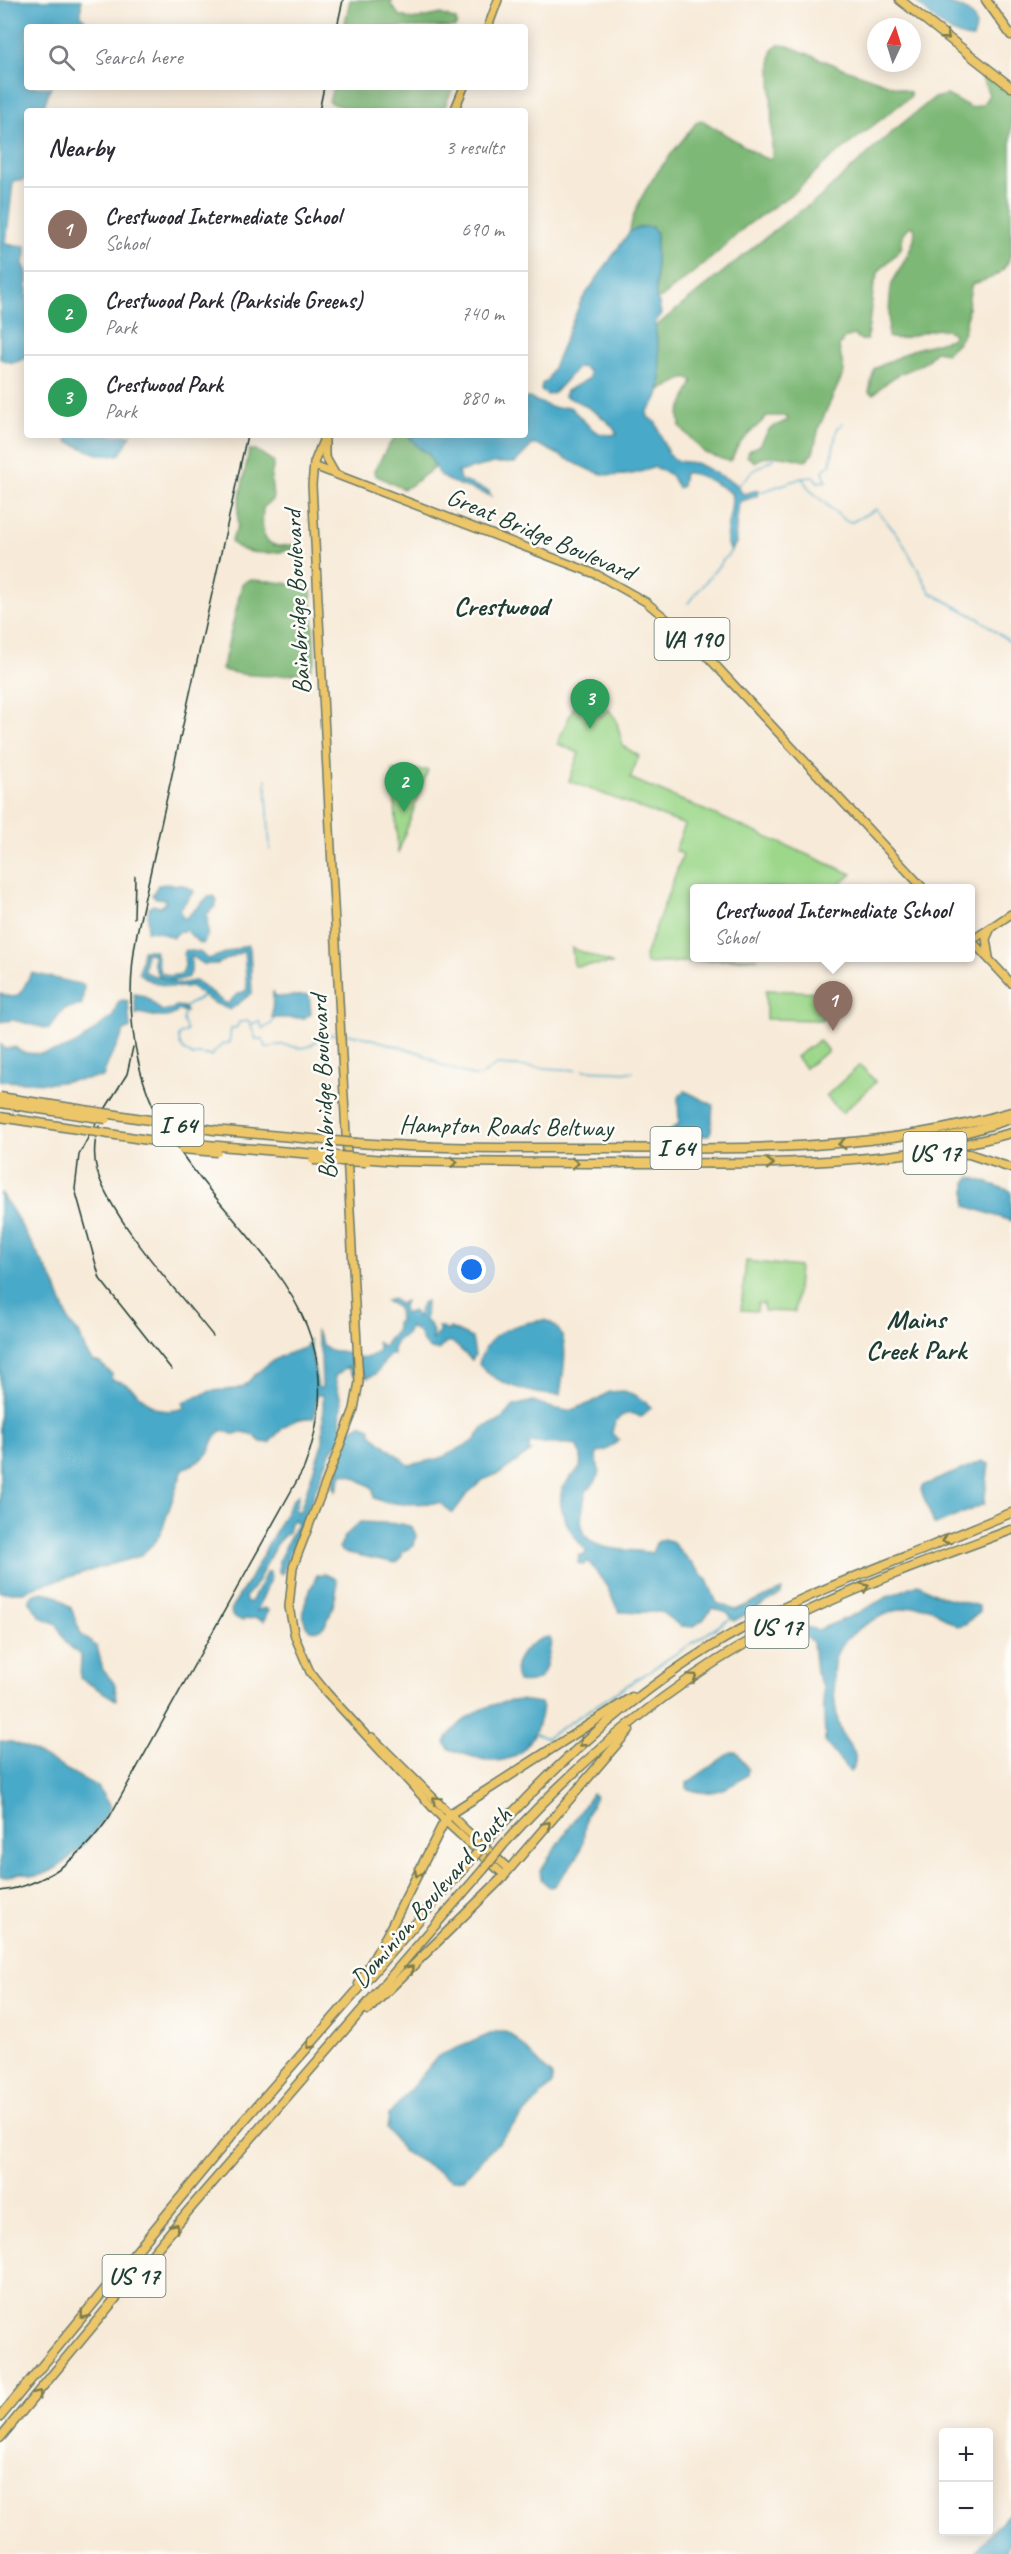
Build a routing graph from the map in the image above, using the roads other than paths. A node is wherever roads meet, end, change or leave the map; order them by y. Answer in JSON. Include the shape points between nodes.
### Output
{"nodes":[{"id":1,"x":498,"y":0,"type":"edge"},
{"id":2,"x":900,"y":0,"type":"edge"},
{"id":3,"x":986,"y":0,"type":"edge"},
{"id":4,"x":489,"y":24,"type":"edge"},
{"id":5,"x":1011,"y":35,"type":"edge"},
{"id":6,"x":1011,"y":87,"type":"edge"},
{"id":7,"x":463,"y":90,"type":"edge"},
{"id":8,"x":455,"y":108,"type":"edge"},
{"id":9,"x":324,"y":438,"type":"edge"},
{"id":10,"x":325,"y":438,"type":"edge"},
{"id":11,"x":314,"y":466,"type":"junction"},
{"id":12,"x":336,"y":474,"type":"junction"},
{"id":13,"x":920,"y":884,"type":"edge"},
{"id":14,"x":1011,"y":914,"type":"edge"},
{"id":15,"x":993,"y":926,"type":"junction"},
{"id":16,"x":975,"y":937,"type":"edge"},
{"id":17,"x":975,"y":944,"type":"edge"},
{"id":18,"x":989,"y":960,"type":"junction"},
{"id":19,"x":1011,"y":983,"type":"edge"},
{"id":20,"x":0,"y":1097,"type":"edge"},
{"id":21,"x":0,"y":1103,"type":"edge"},
{"id":22,"x":1011,"y":1113,"type":"edge"},
{"id":23,"x":0,"y":1117,"type":"edge"},
{"id":24,"x":1011,"y":1119,"type":"edge"},
{"id":25,"x":0,"y":1123,"type":"edge"},
{"id":26,"x":1011,"y":1128,"type":"edge"},
{"id":27,"x":1011,"y":1133,"type":"edge"},
{"id":28,"x":900,"y":1138,"type":"junction"},
{"id":29,"x":357,"y":1145,"type":"junction"},
{"id":30,"x":902,"y":1154,"type":"junction"},
{"id":31,"x":858,"y":1160,"type":"junction"},
{"id":32,"x":396,"y":1161,"type":"junction"},
{"id":33,"x":1011,"y":1168,"type":"edge"},
{"id":34,"x":1011,"y":1513,"type":"edge"},
{"id":35,"x":1011,"y":1530,"type":"edge"},
{"id":36,"x":661,"y":1680,"type":"junction"},
{"id":37,"x":645,"y":1712,"type":"junction"},
{"id":38,"x":447,"y":1817,"type":"junction"},
{"id":39,"x":506,"y":1872,"type":"junction"},
{"id":40,"x":349,"y":2000,"type":"junction"},
{"id":41,"x":323,"y":2054,"type":"junction"},
{"id":42,"x":0,"y":2417,"type":"edge"},
{"id":43,"x":0,"y":2438,"type":"edge"}],
"edges":[{"from":1,"to":4,"type":"main road"},
{"from":2,"to":6,"type":"highway","one_way":true},
{"from":3,"to":5,"type":"highway"},
{"from":7,"to":8,"type":"main road"},
{"from":9,"to":11,"type":"main road","name":"Bainbridge Boulevard"},
{"from":10,"to":12,"type":"main road","via":[[325,456]]},
{"from":11,"to":12,"type":"main road","name":"Great Bridge Boulevard","number":"VA 190"},
{"from":11,"to":38,"type":"main road","name":"Bainbridge Boulevard","via":[[359,1382],[346,1428],[298,1550],[289,1596],[292,1627],[302,1656],[320,1685]]},
{"from":12,"to":13,"type":"main road","name":"Great Bridge Boulevard","number":"VA 190","via":[[597,575],[646,602],[692,640]]},
{"from":14,"to":15,"type":"main road"},
{"from":15,"to":16,"type":"main road"},
{"from":15,"to":18,"type":"main road","via":[[986,939]]},
{"from":17,"to":18,"type":"main road"},
{"from":18,"to":19,"type":"main road"},
{"from":20,"to":29,"type":"highway","name":"Hampton Roads Beltway","number":"I 64","bridge":true,"via":[[214,1130]]},
{"from":21,"to":29,"type":"highway","bridge":true,"via":[[204,1134]]},
{"from":22,"to":28,"type":"highway","name":"Hampton Roads Beltway","number":"I 64"},
{"from":23,"to":32,"type":"highway","bridge":true,"via":[[148,1140]]},
{"from":24,"to":28,"type":"highway","via":[[927,1140]]},
{"from":25,"to":32,"type":"highway","name":"Hampton Roads Beltway","number":"I 64","bridge":true,"via":[[198,1151],[355,1162]]},
{"from":26,"to":30,"type":"highway"},
{"from":27,"to":30,"type":"highway","name":"Hampton Roads Beltway","number":"I 64"},
{"from":28,"to":29,"type":"highway","name":"Hampton Roads Beltway","number":"I 64","one_way":true,"via":[[778,1148]]},
{"from":30,"to":31,"type":"highway","name":"Hampton Roads Beltway","number":"I 64"},
{"from":32,"to":31,"type":"highway","name":"Hampton Roads Beltway","number":"I 64","one_way":true,"via":[[787,1164]]},
{"from":31,"to":33,"type":"highway","number":"US 17","via":[[887,1161],[959,1153]]},
{"from":34,"to":36,"type":"highway","name":"Dominion Boulevard South","number":"US 17","one_way":true,"via":[[800,1601],[740,1630]]},
{"from":37,"to":35,"type":"highway","name":"Dominion Boulevard South","number":"US 17","one_way":true,"via":[[730,1653],[802,1613]]},
{"from":36,"to":38,"type":"highway"},
{"from":36,"to":40,"type":"highway","name":"Dominion Boulevard South","number":"US 17","one_way":true,"bridge":true,"via":[[563,1762],[492,1835]]},
{"from":39,"to":37,"type":"highway","one_way":true},
{"from":37,"to":41,"type":"highway","name":"Dominion Boulevard South","number":"US 17","bridge":true,"via":[[577,1769],[503,1845]]},
{"from":38,"to":39,"type":"main road","name":"Bainbridge Boulevard"},
{"from":38,"to":40,"type":"highway","one_way":true},
{"from":41,"to":39,"type":"highway","one_way":true},
{"from":40,"to":42,"type":"highway","name":"Dominion Boulevard South","number":"US 17","one_way":true,"via":[[227,2141]]},
{"from":43,"to":41,"type":"highway","name":"Dominion Boulevard South","number":"US 17","one_way":true}]}
